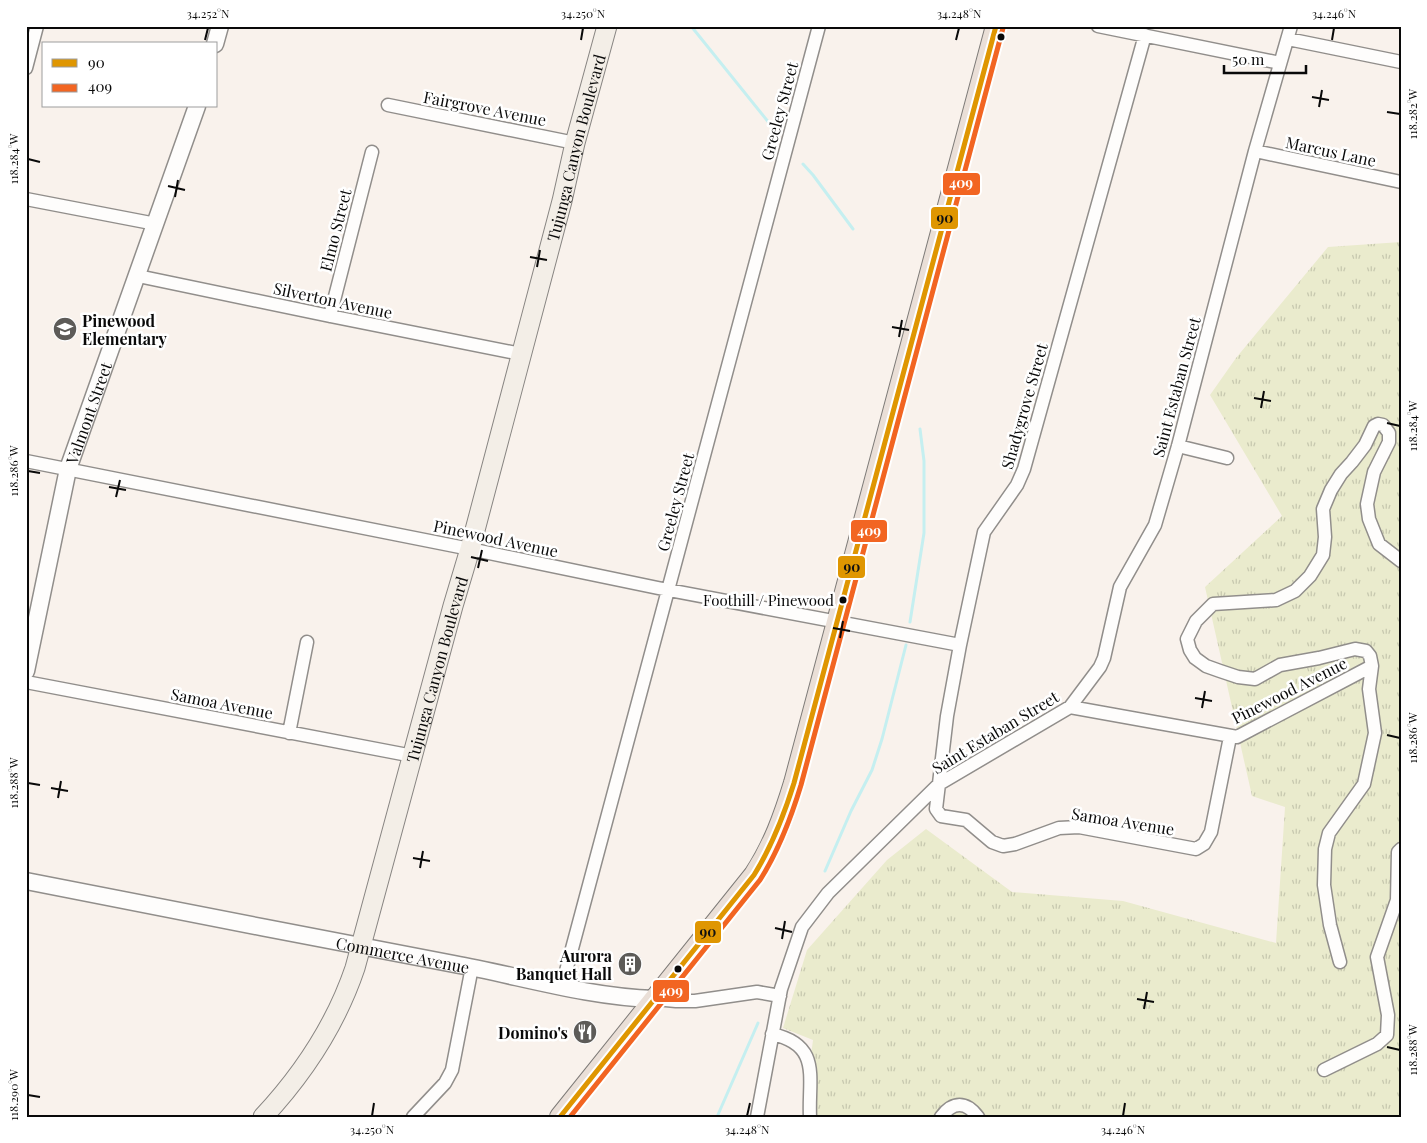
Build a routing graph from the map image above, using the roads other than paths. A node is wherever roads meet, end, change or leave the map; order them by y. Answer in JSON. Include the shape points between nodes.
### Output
{"nodes":[{"id":1,"x":37,"y":26,"type":"edge"},
{"id":2,"x":220,"y":26,"type":"edge"},
{"id":3,"x":606,"y":26,"type":"edge"},
{"id":4,"x":819,"y":26,"type":"edge"},
{"id":5,"x":996,"y":26,"type":"edge"},
{"id":6,"x":1098,"y":26,"type":"edge"},
{"id":7,"x":1291,"y":26,"type":"edge"},
{"id":8,"x":1145,"y":35,"type":"junction"},
{"id":9,"x":1288,"y":39,"type":"junction"},
{"id":10,"x":216,"y":42,"type":"edge"},
{"id":11,"x":1401,"y":62,"type":"edge"},
{"id":12,"x":1280,"y":63,"type":"junction"},
{"id":13,"x":26,"y":68,"type":"edge"},
{"id":14,"x":388,"y":106,"type":"dead end"},
{"id":15,"x":197,"y":108,"type":"edge"},
{"id":16,"x":575,"y":143,"type":"junction"},
{"id":17,"x":1255,"y":151,"type":"junction"},
{"id":18,"x":372,"y":152,"type":"dead end"},
{"id":19,"x":1401,"y":182,"type":"edge"},
{"id":20,"x":26,"y":199,"type":"edge"},
{"id":21,"x":156,"y":224,"type":"junction"},
{"id":22,"x":138,"y":276,"type":"junction"},
{"id":23,"x":330,"y":316,"type":"junction"},
{"id":24,"x":521,"y":354,"type":"junction"},
{"id":25,"x":1178,"y":446,"type":"junction"},
{"id":26,"x":1226,"y":458,"type":"dead end"},
{"id":27,"x":26,"y":461,"type":"edge"},
{"id":28,"x":68,"y":469,"type":"junction"},
{"id":29,"x":470,"y":549,"type":"junction"},
{"id":30,"x":1401,"y":561,"type":"edge"},
{"id":31,"x":668,"y":590,"type":"junction"},
{"id":32,"x":837,"y":622,"type":"junction"},
{"id":33,"x":307,"y":642,"type":"dead end"},
{"id":34,"x":960,"y":645,"type":"junction"},
{"id":35,"x":1372,"y":666,"type":"junction"},
{"id":36,"x":26,"y":671,"type":"edge"},
{"id":37,"x":26,"y":682,"type":"edge"},
{"id":38,"x":1070,"y":707,"type":"junction"},
{"id":39,"x":289,"y":732,"type":"junction"},
{"id":40,"x":1230,"y":737,"type":"junction"},
{"id":41,"x":413,"y":756,"type":"junction"},
{"id":42,"x":939,"y":784,"type":"junction"},
{"id":43,"x":1401,"y":849,"type":"edge"},
{"id":44,"x":26,"y":881,"type":"edge"},
{"id":45,"x":360,"y":946,"type":"junction"},
{"id":46,"x":1340,"y":962,"type":"dead end"},
{"id":47,"x":472,"y":967,"type":"junction"},
{"id":48,"x":562,"y":986,"type":"junction"},
{"id":49,"x":780,"y":996,"type":"junction"},
{"id":50,"x":655,"y":999,"type":"junction"},
{"id":51,"x":772,"y":1034,"type":"junction"},
{"id":52,"x":1324,"y":1070,"type":"dead end"},
{"id":53,"x":263,"y":1117,"type":"edge"},
{"id":54,"x":413,"y":1117,"type":"edge"},
{"id":55,"x":560,"y":1117,"type":"edge"},
{"id":56,"x":756,"y":1117,"type":"edge"},
{"id":57,"x":810,"y":1117,"type":"edge"},
{"id":58,"x":941,"y":1117,"type":"edge"},
{"id":59,"x":978,"y":1117,"type":"edge"}],
"edges":[{"from":1,"to":13,"type":"street"},
{"from":2,"to":10,"type":"street"},
{"from":3,"to":16,"type":"main road","name":"Tujunga Canyon Boulevard"},
{"from":4,"to":31,"type":"street","name":"Greeley Street"},
{"from":5,"to":32,"type":"main road"},
{"from":6,"to":8,"type":"street"},
{"from":7,"to":9,"type":"street","name":"Saint Estaban Street"},
{"from":8,"to":12,"type":"street"},
{"from":8,"to":34,"type":"street","name":"Shadygrove Street","via":[[1024,469],[1017,485],[984,532]]},
{"from":9,"to":11,"type":"street"},
{"from":9,"to":12,"type":"street","name":"Saint Estaban Street"},
{"from":12,"to":17,"type":"street","name":"Saint Estaban Street"},
{"from":14,"to":16,"type":"street","name":"Fairgrove Avenue"},
{"from":15,"to":21,"type":"street","name":"Valmont Street"},
{"from":16,"to":24,"type":"main road","name":"Tujunga Canyon Boulevard"},
{"from":17,"to":19,"type":"street","name":"Marcus Lane"},
{"from":17,"to":25,"type":"street","name":"Saint Estaban Street"},
{"from":18,"to":23,"type":"street","name":"Elmo Street"},
{"from":20,"to":21,"type":"street"},
{"from":21,"to":22,"type":"street","name":"Valmont Street"},
{"from":22,"to":23,"type":"street","name":"Silverton Avenue"},
{"from":22,"to":28,"type":"street","name":"Valmont Street"},
{"from":23,"to":24,"type":"street","name":"Silverton Avenue"},
{"from":24,"to":29,"type":"main road","name":"Tujunga Canyon Boulevard"},
{"from":25,"to":26,"type":"street"},
{"from":25,"to":38,"type":"street","name":"Saint Estaban Street","via":[[1155,525],[1120,587],[1104,658]]},
{"from":27,"to":28,"type":"street","name":"Pinewood Avenue"},
{"from":28,"to":29,"type":"street","name":"Pinewood Avenue"},
{"from":28,"to":36,"type":"street","name":"Valmont Street"},
{"from":29,"to":31,"type":"street","name":"Pinewood Avenue"},
{"from":29,"to":41,"type":"main road","name":"Tujunga Canyon Boulevard"},
{"from":30,"to":35,"type":"street","via":[[1380,544],[1369,519],[1367,504],[1374,472],[1389,442],[1389,433],[1378,424],[1331,490],[1323,509],[1324,555],[1310,576],[1295,591],[1276,600],[1213,604],[1196,621],[1187,639],[1195,658],[1206,666],[1255,680],[1280,665],[1354,649],[1366,651]]},
{"from":31,"to":32,"type":"street","name":"Pinewood Avenue"},
{"from":31,"to":48,"type":"street","name":"Greeley Street"},
{"from":32,"to":34,"type":"street","name":"Pinewood Avenue"},
{"from":32,"to":50,"type":"main road","via":[[794,783],[771,845],[754,875]]},
{"from":33,"to":39,"type":"street"},
{"from":34,"to":42,"type":"street","name":"Shadygrove Street"},
{"from":35,"to":40,"type":"street","name":"Pinewood Avenue","via":[[1237,737]]},
{"from":35,"to":46,"type":"street","via":[[1368,689],[1375,733],[1364,784],[1330,833],[1325,849],[1324,885]]},
{"from":37,"to":39,"type":"street","name":"Samoa Avenue"},
{"from":38,"to":40,"type":"street","name":"Pinewood Avenue"},
{"from":38,"to":42,"type":"street","name":"Saint Estaban Street"},
{"from":39,"to":41,"type":"street","name":"Samoa Avenue"},
{"from":40,"to":42,"type":"street","name":"Samoa Avenue","via":[[1211,832],[1204,844],[1196,849],[1079,827],[1059,828],[1003,846],[992,842],[966,820],[941,816],[936,809]]},
{"from":41,"to":45,"type":"main road","name":"Tujunga Canyon Boulevard"},
{"from":42,"to":49,"type":"street","name":"Saint Estaban Street","via":[[828,893],[802,927]]},
{"from":43,"to":52,"type":"street","via":[[1398,852],[1397,900],[1377,957],[1388,1015],[1387,1035],[1378,1044]]},
{"from":44,"to":45,"type":"street","name":"Commerce Avenue"},
{"from":45,"to":47,"type":"street","name":"Commerce Avenue"},
{"from":45,"to":53,"type":"main road","name":"Tujunga Canyon Boulevard","via":[[346,992],[325,1035],[299,1074]]},
{"from":47,"to":48,"type":"street","name":"Commerce Avenue"},
{"from":47,"to":54,"type":"street","via":[[452,1070],[446,1083]]},
{"from":48,"to":50,"type":"street","name":"Commerce Avenue","via":[[626,998]]},
{"from":49,"to":50,"type":"street","name":"Commerce Avenue","via":[[757,992],[695,1001]]},
{"from":49,"to":51,"type":"street","name":"Saint Estaban Street"},
{"from":50,"to":55,"type":"main road"},
{"from":51,"to":56,"type":"street","name":"Saint Estaban Street"},
{"from":51,"to":57,"type":"street","via":[[792,1040],[806,1054],[810,1067]]},
{"from":58,"to":59,"type":"street","via":[[950,1107],[958,1105],[972,1110]]}]}
